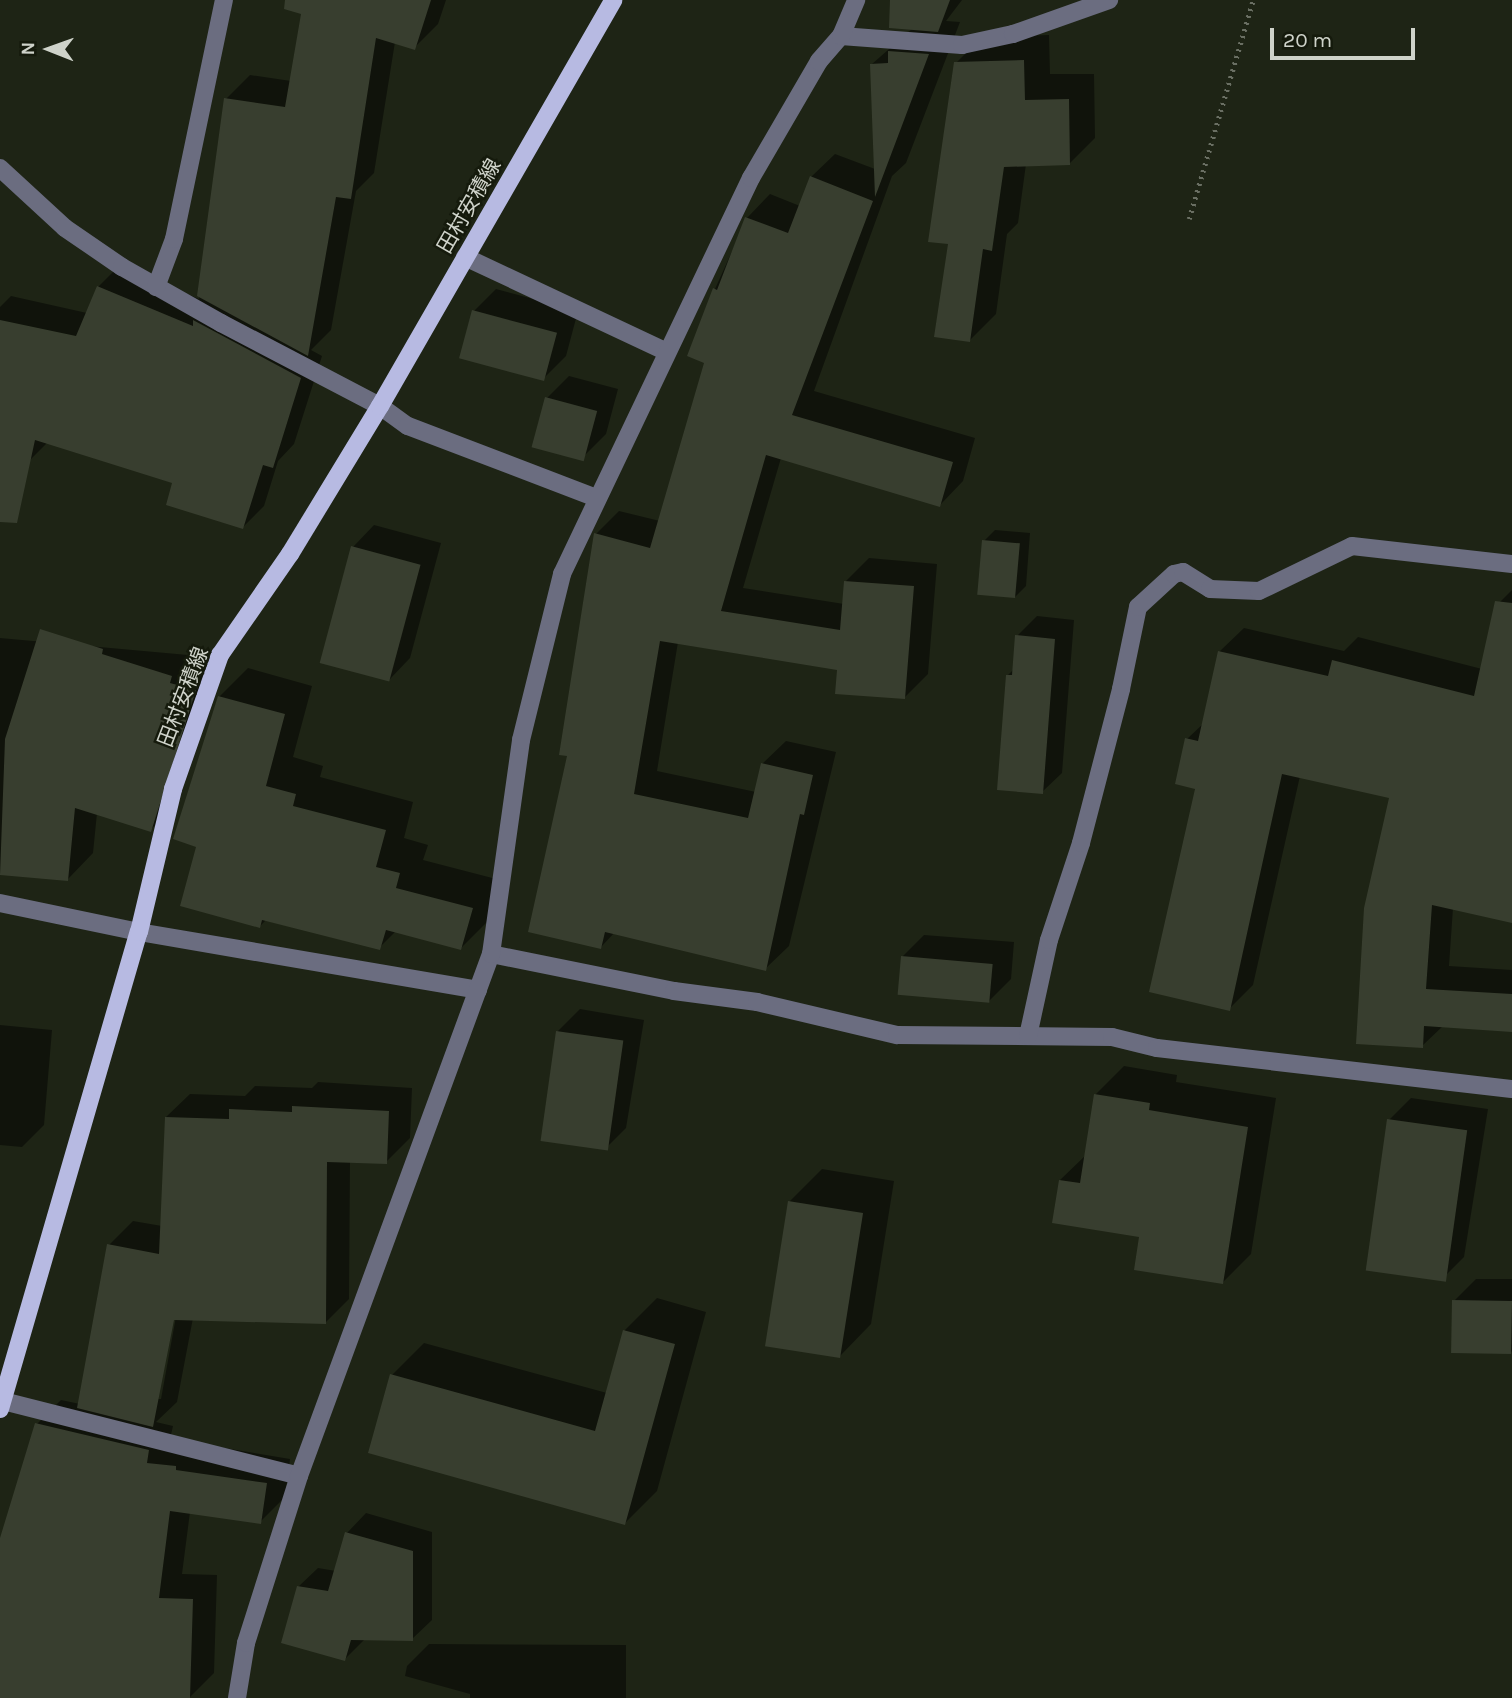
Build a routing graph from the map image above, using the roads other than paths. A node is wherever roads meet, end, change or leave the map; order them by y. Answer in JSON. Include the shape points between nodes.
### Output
{"nodes":[{"id":1,"x":224,"y":0,"type":"edge"},
{"id":2,"x":613,"y":0,"type":"edge"},
{"id":3,"x":856,"y":0,"type":"edge"},
{"id":4,"x":1109,"y":0,"type":"edge"},
{"id":5,"x":841,"y":36,"type":"junction"},
{"id":6,"x":0,"y":168,"type":"edge"},
{"id":7,"x":465,"y":257,"type":"junction"},
{"id":8,"x":156,"y":287,"type":"junction"},
{"id":9,"x":667,"y":352,"type":"junction"},
{"id":10,"x":380,"y":406,"type":"junction"},
{"id":11,"x":597,"y":498,"type":"junction"},
{"id":12,"x":1512,"y":564,"type":"edge"},
{"id":13,"x":0,"y":903,"type":"edge"},
{"id":14,"x":139,"y":932,"type":"junction"},
{"id":15,"x":491,"y":954,"type":"junction"},
{"id":16,"x":478,"y":990,"type":"junction"},
{"id":17,"x":1028,"y":1035,"type":"junction"},
{"id":18,"x":1512,"y":1089,"type":"edge"},
{"id":19,"x":1,"y":1405,"type":"edge"},
{"id":20,"x":299,"y":1476,"type":"junction"},
{"id":21,"x":237,"y":1698,"type":"edge"}],
"edges":[{"from":1,"to":8,"type":"street","via":[[174,240]]},
{"from":2,"to":7,"type":"main road","name":"田村安積線"},
{"from":3,"to":5,"type":"street"},
{"from":4,"to":5,"type":"street","via":[[1013,34],[962,45]]},
{"from":5,"to":9,"type":"street","via":[[819,61],[751,178]]},
{"from":6,"to":8,"type":"street","via":[[65,228]]},
{"from":7,"to":9,"type":"street"},
{"from":7,"to":10,"type":"main road","name":"田村安積線"},
{"from":8,"to":10,"type":"street"},
{"from":9,"to":11,"type":"street"},
{"from":10,"to":11,"type":"street","via":[[441,441]]},
{"from":10,"to":14,"type":"main road","name":"田村安積線","via":[[290,554],[220,655],[173,789]]},
{"from":11,"to":15,"type":"street","via":[[562,575],[537,668],[521,740]]},
{"from":12,"to":17,"type":"street","via":[[1352,546],[1259,591],[1210,589],[1183,572],[1174,573],[1138,607],[1082,843],[1049,940]]},
{"from":13,"to":14,"type":"street"},
{"from":14,"to":16,"type":"street"},
{"from":14,"to":19,"type":"main road","name":"田村安積線"},
{"from":15,"to":16,"type":"street"},
{"from":15,"to":17,"type":"street","via":[[674,991],[757,1002],[897,1035]]},
{"from":16,"to":20,"type":"street"},
{"from":17,"to":18,"type":"street","via":[[1112,1037],[1157,1048]]},
{"from":19,"to":20,"type":"street"},
{"from":20,"to":21,"type":"street","via":[[246,1643]]}]}
